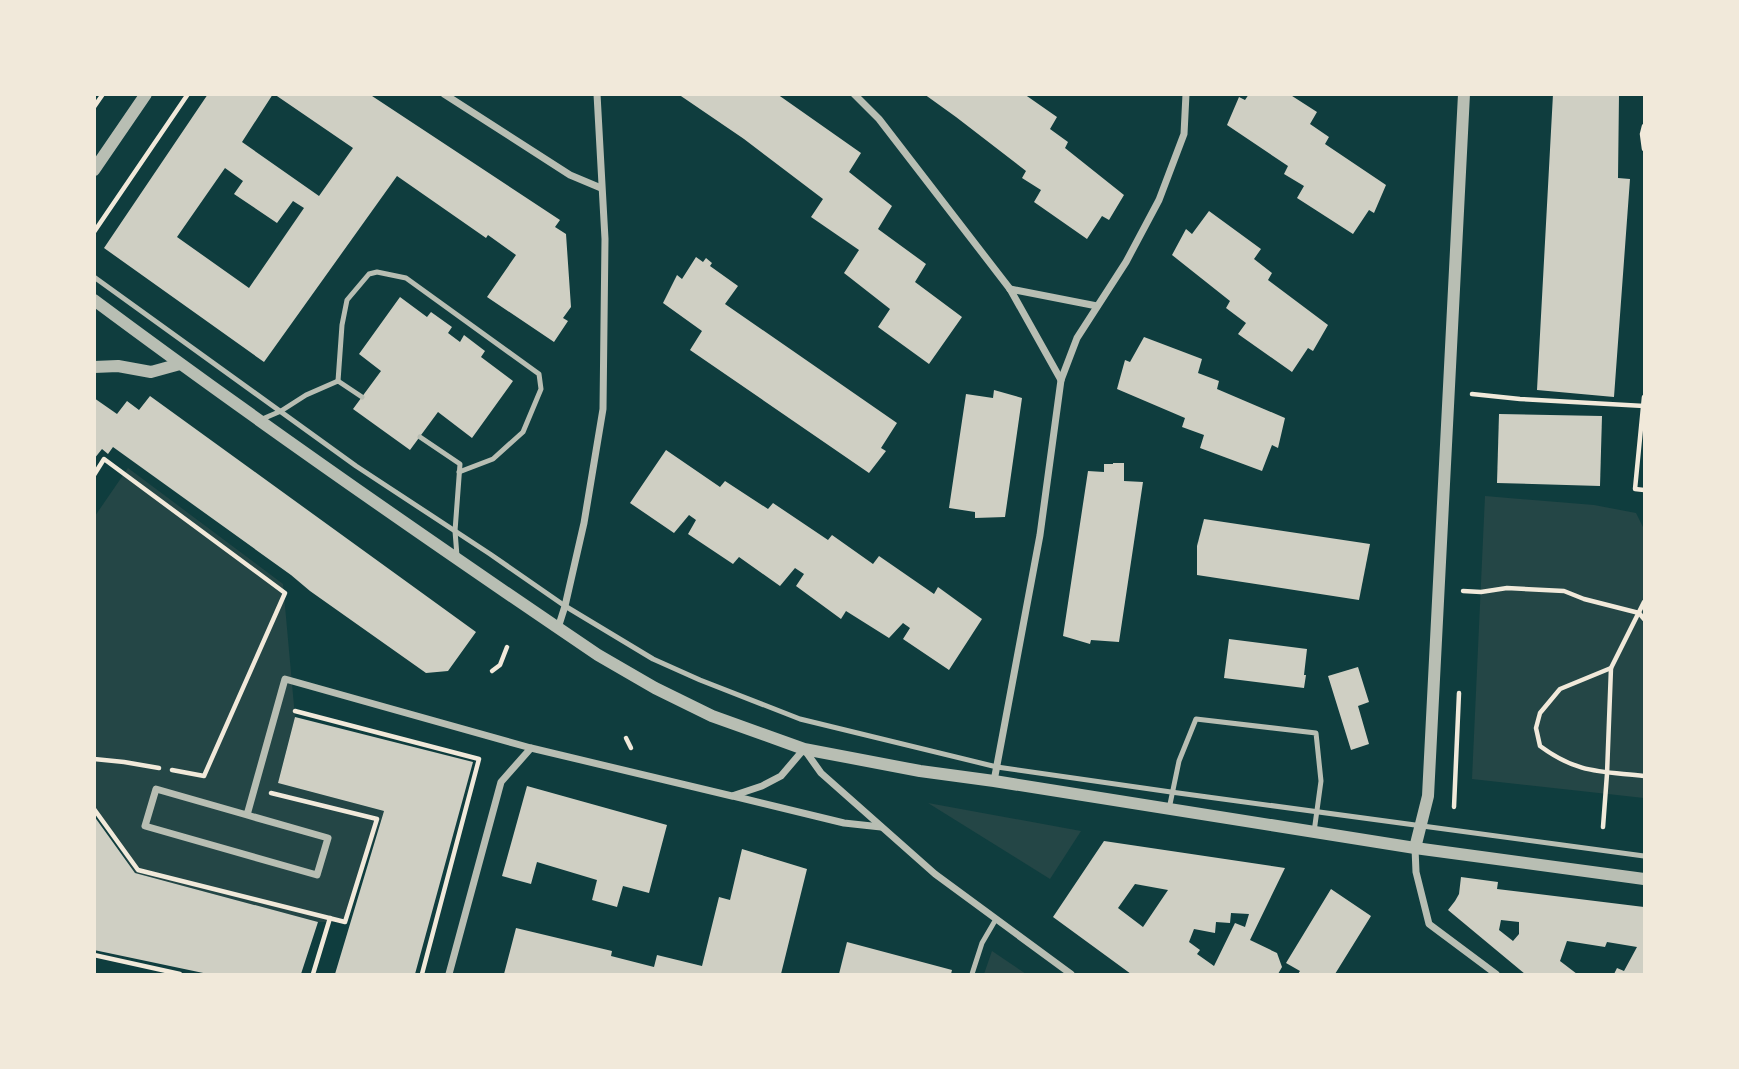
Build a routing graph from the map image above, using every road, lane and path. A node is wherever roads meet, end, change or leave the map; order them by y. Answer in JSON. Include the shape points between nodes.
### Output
{"nodes":[{"id":1,"x":103,"y":94,"type":"edge"},
{"id":2,"x":146,"y":94,"type":"edge"},
{"id":3,"x":188,"y":94,"type":"edge"},
{"id":4,"x":444,"y":94,"type":"edge"},
{"id":5,"x":597,"y":94,"type":"edge"},
{"id":6,"x":854,"y":94,"type":"edge"},
{"id":7,"x":1186,"y":94,"type":"edge"},
{"id":8,"x":1464,"y":94,"type":"edge"},
{"id":9,"x":94,"y":107,"type":"edge"},
{"id":10,"x":1644,"y":125,"type":"edge"},
{"id":11,"x":1644,"y":149,"type":"edge"},
{"id":12,"x":94,"y":170,"type":"edge"},
{"id":13,"x":601,"y":187,"type":"junction"},
{"id":14,"x":94,"y":232,"type":"edge"},
{"id":15,"x":94,"y":277,"type":"edge"},
{"id":16,"x":1010,"y":289,"type":"junction"},
{"id":17,"x":94,"y":300,"type":"edge"},
{"id":18,"x":1097,"y":306,"type":"junction"},
{"id":19,"x":180,"y":364,"type":"junction"},
{"id":20,"x":94,"y":367,"type":"edge"},
{"id":21,"x":1061,"y":380,"type":"junction"},
{"id":22,"x":338,"y":381,"type":"junction"},
{"id":23,"x":1472,"y":394,"type":"dead end"},
{"id":24,"x":362,"y":397,"type":"dead end"},
{"id":25,"x":1644,"y":397,"type":"edge"},
{"id":26,"x":1644,"y":407,"type":"edge"},
{"id":27,"x":281,"y":411,"type":"junction"},
{"id":28,"x":260,"y":420,"type":"junction"},
{"id":29,"x":420,"y":437,"type":"dead end"},
{"id":30,"x":459,"y":472,"type":"junction"},
{"id":31,"x":94,"y":475,"type":"edge"},
{"id":32,"x":1644,"y":490,"type":"edge"},
{"id":33,"x":455,"y":531,"type":"junction"},
{"id":34,"x":457,"y":558,"type":"junction"},
{"id":35,"x":1463,"y":592,"type":"dead end"},
{"id":36,"x":1644,"y":602,"type":"edge"},
{"id":37,"x":565,"y":606,"type":"junction"},
{"id":38,"x":1639,"y":613,"type":"junction"},
{"id":39,"x":1644,"y":619,"type":"edge"},
{"id":40,"x":558,"y":628,"type":"junction"},
{"id":41,"x":507,"y":647,"type":"dead end"},
{"id":42,"x":1611,"y":668,"type":"junction"},
{"id":43,"x":492,"y":671,"type":"dead end"},
{"id":44,"x":291,"y":710,"type":"dead end"},
{"id":45,"x":626,"y":738,"type":"dead end"},
{"id":46,"x":531,"y":748,"type":"junction"},
{"id":47,"x":631,"y":748,"type":"dead end"},
{"id":48,"x":804,"y":749,"type":"junction"},
{"id":49,"x":94,"y":759,"type":"edge"},
{"id":50,"x":997,"y":767,"type":"junction"},
{"id":51,"x":1607,"y":774,"type":"junction"},
{"id":52,"x":1644,"y":776,"type":"edge"},
{"id":53,"x":995,"y":781,"type":"junction"},
{"id":54,"x":268,"y":792,"type":"dead end"},
{"id":55,"x":1171,"y":792,"type":"junction"},
{"id":56,"x":732,"y":796,"type":"junction"},
{"id":57,"x":94,"y":809,"type":"edge"},
{"id":58,"x":1169,"y":809,"type":"junction"},
{"id":59,"x":1317,"y":811,"type":"junction"},
{"id":60,"x":247,"y":815,"type":"junction"},
{"id":61,"x":1420,"y":825,"type":"junction"},
{"id":62,"x":881,"y":827,"type":"junction"},
{"id":63,"x":1603,"y":827,"type":"dead end"},
{"id":64,"x":1314,"y":832,"type":"junction"},
{"id":65,"x":1415,"y":848,"type":"junction"},
{"id":66,"x":1644,"y":856,"type":"edge"},
{"id":67,"x":1644,"y":879,"type":"edge"},
{"id":68,"x":330,"y":918,"type":"junction"},
{"id":69,"x":996,"y":919,"type":"junction"},
{"id":70,"x":94,"y":955,"type":"edge"},
{"id":71,"x":180,"y":975,"type":"edge"},
{"id":72,"x":313,"y":975,"type":"edge"},
{"id":73,"x":422,"y":975,"type":"edge"},
{"id":74,"x":449,"y":975,"type":"edge"},
{"id":75,"x":972,"y":975,"type":"edge"},
{"id":76,"x":1071,"y":975,"type":"edge"},
{"id":77,"x":1496,"y":975,"type":"edge"}],
"edges":[{"from":1,"to":9,"type":"path"},
{"from":2,"to":12,"type":"street"},
{"from":3,"to":14,"type":"path"},
{"from":4,"to":13,"type":"street","via":[[570,174]]},
{"from":5,"to":13,"type":"street"},
{"from":6,"to":16,"type":"street","via":[[879,119]]},
{"from":7,"to":18,"type":"street","via":[[1184,134],[1159,200]]},
{"from":8,"to":61,"type":"street","via":[[1428,796]]},
{"from":10,"to":11,"type":"path"},
{"from":13,"to":37,"type":"street","via":[[605,239],[603,409]]},
{"from":15,"to":27,"type":"lane"},
{"from":16,"to":18,"type":"street"},
{"from":16,"to":21,"type":"street"},
{"from":17,"to":19,"type":"street"},
{"from":18,"to":21,"type":"street","via":[[1077,338]]},
{"from":19,"to":20,"type":"street","via":[[151,372]]},
{"from":19,"to":28,"type":"street"},
{"from":21,"to":50,"type":"street","via":[[1040,535]]},
{"from":22,"to":24,"type":"lane"},
{"from":22,"to":27,"type":"lane"},
{"from":22,"to":30,"type":"lane","via":[[347,300],[369,274],[377,272],[406,278],[540,374],[541,389],[523,432],[493,458]]},
{"from":23,"to":26,"type":"path"},
{"from":25,"to":26,"type":"path"},
{"from":26,"to":32,"type":"path","via":[[1635,489]]},
{"from":27,"to":28,"type":"lane"},
{"from":27,"to":33,"type":"lane"},
{"from":28,"to":34,"type":"street"},
{"from":29,"to":30,"type":"lane","via":[[460,464]]},
{"from":30,"to":33,"type":"lane"},
{"from":31,"to":49,"type":"path","via":[[104,459],[285,593],[204,776]]},
{"from":33,"to":34,"type":"lane"},
{"from":33,"to":37,"type":"lane"},
{"from":34,"to":40,"type":"street"},
{"from":35,"to":38,"type":"path","via":[[1507,588],[1564,591]]},
{"from":36,"to":38,"type":"path"},
{"from":37,"to":40,"type":"street"},
{"from":37,"to":50,"type":"lane","via":[[653,659],[800,719]]},
{"from":38,"to":39,"type":"path"},
{"from":38,"to":42,"type":"path"},
{"from":40,"to":48,"type":"street","via":[[655,688],[712,716]]},
{"from":41,"to":43,"type":"path","via":[[500,665]]},
{"from":42,"to":51,"type":"path"},
{"from":42,"to":51,"type":"path","via":[[1560,689],[1540,713],[1536,729],[1540,746],[1556,758]]},
{"from":44,"to":73,"type":"path","via":[[479,759]]},
{"from":45,"to":47,"type":"path"},
{"from":46,"to":56,"type":"street"},
{"from":46,"to":60,"type":"street","via":[[285,679]]},
{"from":46,"to":74,"type":"street","via":[[501,782]]},
{"from":48,"to":53,"type":"street"},
{"from":48,"to":56,"type":"street","via":[[781,776]]},
{"from":48,"to":62,"type":"street","via":[[821,773]]},
{"from":50,"to":53,"type":"street"},
{"from":50,"to":55,"type":"lane"},
{"from":51,"to":52,"type":"path"},
{"from":51,"to":63,"type":"path"},
{"from":53,"to":58,"type":"street"},
{"from":54,"to":68,"type":"path","via":[[377,819],[345,922]]},
{"from":55,"to":58,"type":"lane"},
{"from":55,"to":59,"type":"lane"},
{"from":55,"to":59,"type":"lane","via":[[1196,719],[1316,733],[1321,781]]},
{"from":56,"to":62,"type":"street","via":[[844,823]]},
{"from":57,"to":68,"type":"path","via":[[138,870]]},
{"from":58,"to":64,"type":"street"},
{"from":59,"to":61,"type":"lane"},
{"from":59,"to":64,"type":"lane"},
{"from":60,"to":60,"type":"street","via":[[156,789],[145,826],[317,875],[328,838]]},
{"from":61,"to":65,"type":"street"},
{"from":61,"to":66,"type":"lane"},
{"from":62,"to":69,"type":"street"},
{"from":64,"to":65,"type":"street"},
{"from":65,"to":67,"type":"street"},
{"from":65,"to":77,"type":"street","via":[[1429,924]]},
{"from":68,"to":72,"type":"path"},
{"from":69,"to":75,"type":"lane"},
{"from":69,"to":76,"type":"street"},
{"from":70,"to":71,"type":"path"}]}
